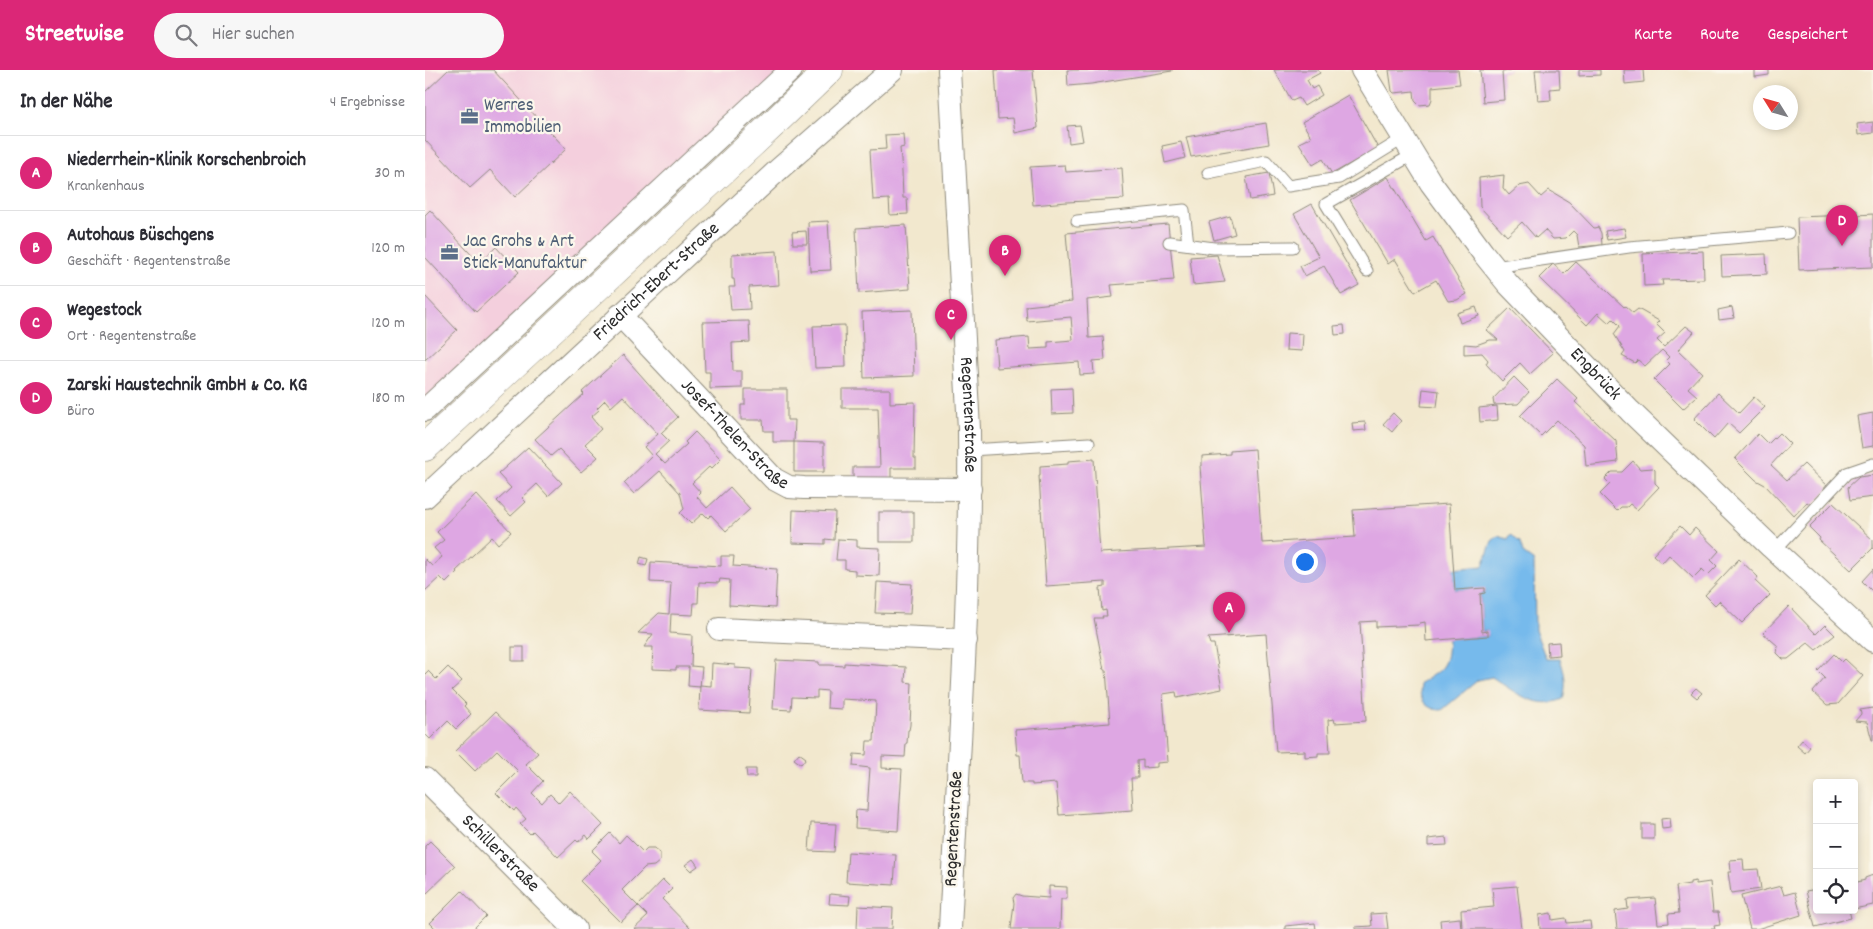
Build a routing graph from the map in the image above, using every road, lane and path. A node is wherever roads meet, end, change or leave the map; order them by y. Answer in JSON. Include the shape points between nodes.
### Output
{"nodes":[{"id":1,"x":791,"y":70,"type":"edge"},
{"id":2,"x":829,"y":70,"type":"edge"},
{"id":3,"x":892,"y":70,"type":"edge"},
{"id":4,"x":949,"y":70,"type":"edge"},
{"id":5,"x":1362,"y":70,"type":"edge"},
{"id":6,"x":1409,"y":146,"type":"junction"},
{"id":7,"x":1208,"y":174,"type":"dead end"},
{"id":8,"x":1077,"y":221,"type":"dead end"},
{"id":9,"x":1788,"y":233,"type":"dead end"},
{"id":10,"x":1169,"y":242,"type":"dead end"},
{"id":11,"x":1188,"y":244,"type":"junction"},
{"id":12,"x":1293,"y":247,"type":"dead end"},
{"id":13,"x":1494,"y":268,"type":"junction"},
{"id":14,"x":1367,"y":271,"type":"dead end"},
{"id":15,"x":620,"y":315,"type":"junction"},
{"id":16,"x":425,"y":410,"type":"edge"},
{"id":17,"x":1089,"y":442,"type":"dead end"},
{"id":18,"x":425,"y":447,"type":"edge"},
{"id":19,"x":969,"y":450,"type":"junction"},
{"id":20,"x":1873,"y":464,"type":"edge"},
{"id":21,"x":970,"y":489,"type":"junction"},
{"id":22,"x":425,"y":497,"type":"edge"},
{"id":23,"x":1775,"y":550,"type":"junction"},
{"id":24,"x":719,"y":629,"type":"dead end"},
{"id":25,"x":966,"y":640,"type":"junction"},
{"id":26,"x":1873,"y":641,"type":"edge"},
{"id":27,"x":425,"y":779,"type":"edge"},
{"id":28,"x":575,"y":929,"type":"edge"},
{"id":29,"x":950,"y":929,"type":"edge"}],
"edges":[{"from":1,"to":16,"type":"street"},
{"from":2,"to":18,"type":"main road"},
{"from":3,"to":15,"type":"street","name":"Friedrich-Ebert-Straße"},
{"from":4,"to":19,"type":"street","name":"Regentenstraße"},
{"from":5,"to":6,"type":"street","name":"Engbrück"},
{"from":6,"to":7,"type":"lane","via":[[1339,178],[1288,186],[1266,161]]},
{"from":6,"to":13,"type":"street","name":"Engbrück"},
{"from":6,"to":14,"type":"lane","via":[[1326,204]]},
{"from":8,"to":11,"type":"lane","via":[[1184,210]]},
{"from":9,"to":13,"type":"lane","via":[[1629,247]]},
{"from":10,"to":11,"type":"lane"},
{"from":11,"to":12,"type":"lane","via":[[1214,248]]},
{"from":13,"to":23,"type":"street","name":"Engbrück","via":[[1601,382]]},
{"from":15,"to":21,"type":"street","name":"Josef-Thelen-Straße","via":[[773,479],[784,485],[804,488]]},
{"from":15,"to":22,"type":"street","name":"Friedrich-Ebert-Straße"},
{"from":17,"to":19,"type":"lane"},
{"from":19,"to":21,"type":"street","name":"Regentenstraße"},
{"from":20,"to":23,"type":"lane","via":[[1847,473]]},
{"from":21,"to":25,"type":"street","name":"Regentenstraße"},
{"from":23,"to":26,"type":"street","name":"Engbrück"},
{"from":24,"to":25,"type":"street"},
{"from":25,"to":29,"type":"street","name":"Regentenstraße"},
{"from":27,"to":28,"type":"street","name":"Schillerstraße"}]}
